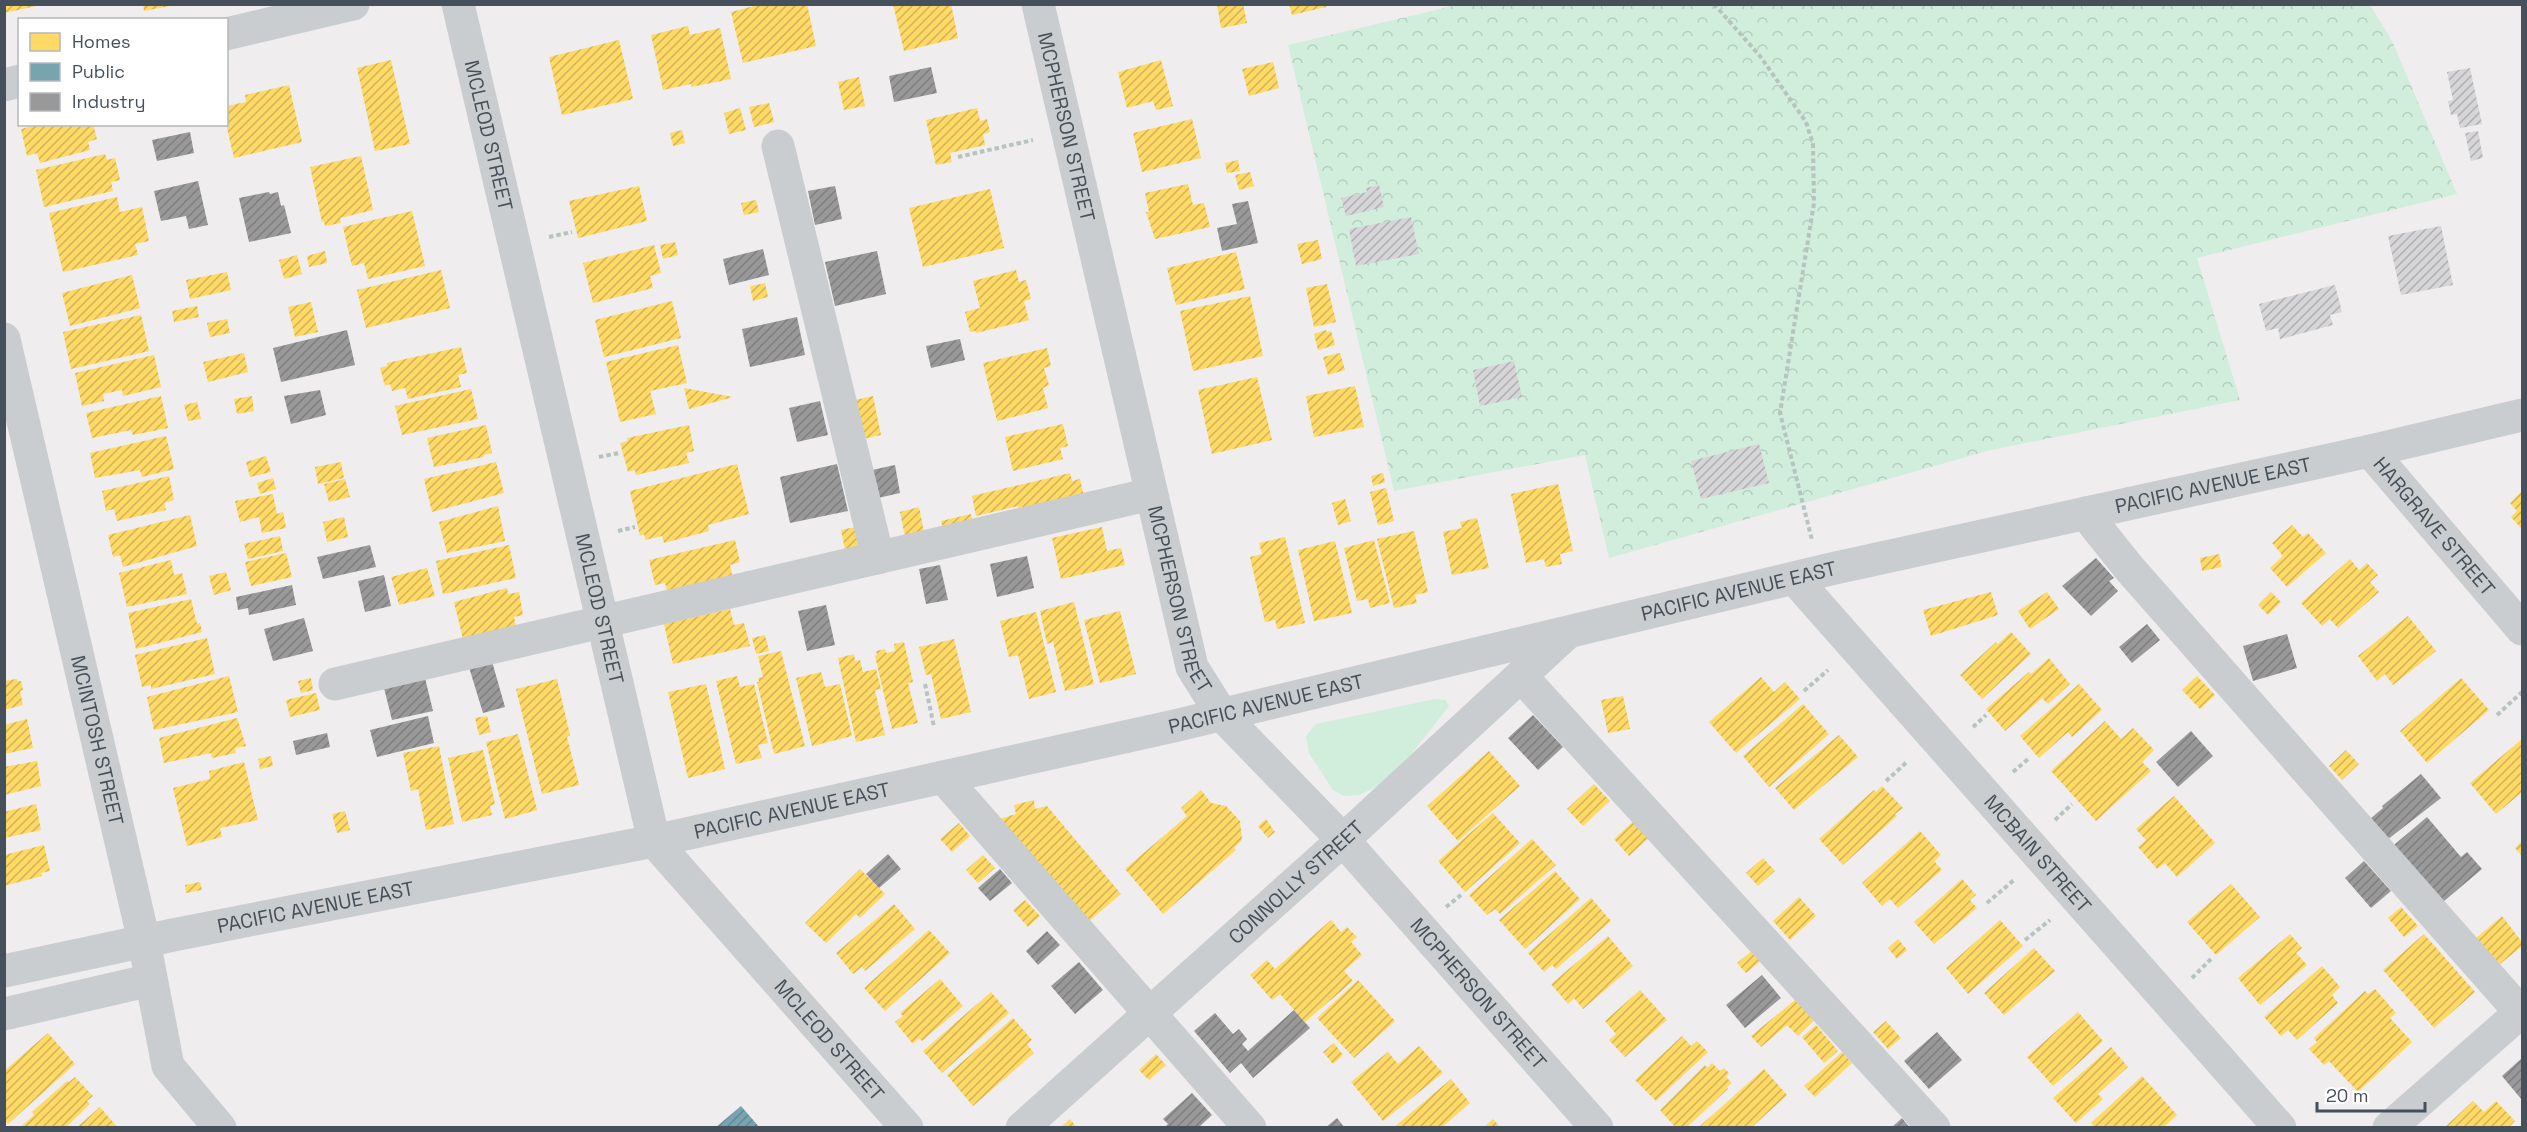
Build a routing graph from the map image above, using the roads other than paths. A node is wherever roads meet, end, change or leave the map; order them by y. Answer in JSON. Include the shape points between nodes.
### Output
{"nodes":[{"id":1,"x":353,"y":4,"type":"edge"},
{"id":2,"x":458,"y":4,"type":"edge"},
{"id":3,"x":1038,"y":4,"type":"edge"},
{"id":4,"x":228,"y":34,"type":"edge"},
{"id":5,"x":777,"y":146,"type":"dead end"},
{"id":6,"x":4,"y":339,"type":"edge"},
{"id":7,"x":2523,"y":415,"type":"edge"},
{"id":8,"x":2370,"y":451,"type":"junction"},
{"id":9,"x":1151,"y":494,"type":"junction"},
{"id":10,"x":2085,"y":513,"type":"junction"},
{"id":11,"x":878,"y":558,"type":"junction"},
{"id":12,"x":1807,"y":575,"type":"junction"},
{"id":13,"x":602,"y":622,"type":"junction"},
{"id":14,"x":2523,"y":629,"type":"edge"},
{"id":15,"x":1567,"y":633,"type":"junction"},
{"id":16,"x":1521,"y":676,"type":"junction"},
{"id":17,"x":335,"y":684,"type":"dead end"},
{"id":18,"x":1222,"y":715,"type":"junction"},
{"id":19,"x":943,"y":777,"type":"junction"},
{"id":20,"x":1343,"y":840,"type":"junction"},
{"id":21,"x":654,"y":841,"type":"junction"},
{"id":22,"x":144,"y":941,"type":"junction"},
{"id":23,"x":4,"y":971,"type":"edge"},
{"id":24,"x":151,"y":980,"type":"junction"},
{"id":25,"x":2522,"y":1012,"type":"edge"},
{"id":26,"x":4,"y":1014,"type":"edge"},
{"id":27,"x":1149,"y":1014,"type":"junction"},
{"id":28,"x":220,"y":1128,"type":"edge"},
{"id":29,"x":907,"y":1128,"type":"edge"},
{"id":30,"x":1022,"y":1128,"type":"edge"},
{"id":31,"x":1250,"y":1128,"type":"edge"},
{"id":32,"x":1597,"y":1128,"type":"edge"},
{"id":33,"x":1934,"y":1128,"type":"edge"},
{"id":34,"x":2280,"y":1128,"type":"edge"},
{"id":35,"x":2389,"y":1128,"type":"edge"}],
"edges":[{"from":1,"to":4,"type":"street"},
{"from":2,"to":13,"type":"street","name":"MCLEOD STREET"},
{"from":3,"to":9,"type":"street","name":"MCPHERSON STREET"},
{"from":5,"to":11,"type":"street"},
{"from":6,"to":22,"type":"street","name":"MCINTOSH STREET"},
{"from":7,"to":8,"type":"street","name":"PACIFIC AVENUE EAST"},
{"from":8,"to":10,"type":"street","name":"PACIFIC AVENUE EAST"},
{"from":8,"to":14,"type":"street","name":"HARGRAVE STREET"},
{"from":9,"to":11,"type":"street"},
{"from":9,"to":18,"type":"street","name":"MCPHERSON STREET","via":[[1192,667]]},
{"from":10,"to":12,"type":"street","name":"PACIFIC AVENUE EAST"},
{"from":10,"to":25,"type":"street","via":[[2129,568]]},
{"from":11,"to":13,"type":"street"},
{"from":12,"to":15,"type":"street","name":"PACIFIC AVENUE EAST"},
{"from":12,"to":34,"type":"street","name":"MCBAIN STREET"},
{"from":13,"to":17,"type":"street"},
{"from":13,"to":21,"type":"street","name":"MCLEOD STREET"},
{"from":15,"to":16,"type":"street","name":"CONNOLLY STREET"},
{"from":15,"to":18,"type":"street","name":"PACIFIC AVENUE EAST"},
{"from":16,"to":20,"type":"street","name":"CONNOLLY STREET"},
{"from":16,"to":33,"type":"street"},
{"from":18,"to":19,"type":"street","name":"PACIFIC AVENUE EAST"},
{"from":18,"to":20,"type":"street","name":"MCPHERSON STREET"},
{"from":19,"to":21,"type":"street","name":"PACIFIC AVENUE EAST"},
{"from":19,"to":27,"type":"street"},
{"from":20,"to":27,"type":"street","name":"CONNOLLY STREET"},
{"from":20,"to":32,"type":"street","name":"MCPHERSON STREET"},
{"from":21,"to":22,"type":"street","name":"PACIFIC AVENUE EAST"},
{"from":21,"to":29,"type":"street","name":"MCLEOD STREET"},
{"from":22,"to":23,"type":"street","name":"PACIFIC AVENUE EAST"},
{"from":22,"to":24,"type":"street","name":"MCINTOSH STREET"},
{"from":24,"to":26,"type":"street"},
{"from":24,"to":28,"type":"street","name":"MCINTOSH STREET","via":[[168,1066]]},
{"from":25,"to":35,"type":"street"},
{"from":27,"to":30,"type":"street","name":"CONNOLLY STREET"},
{"from":27,"to":31,"type":"street"}]}
